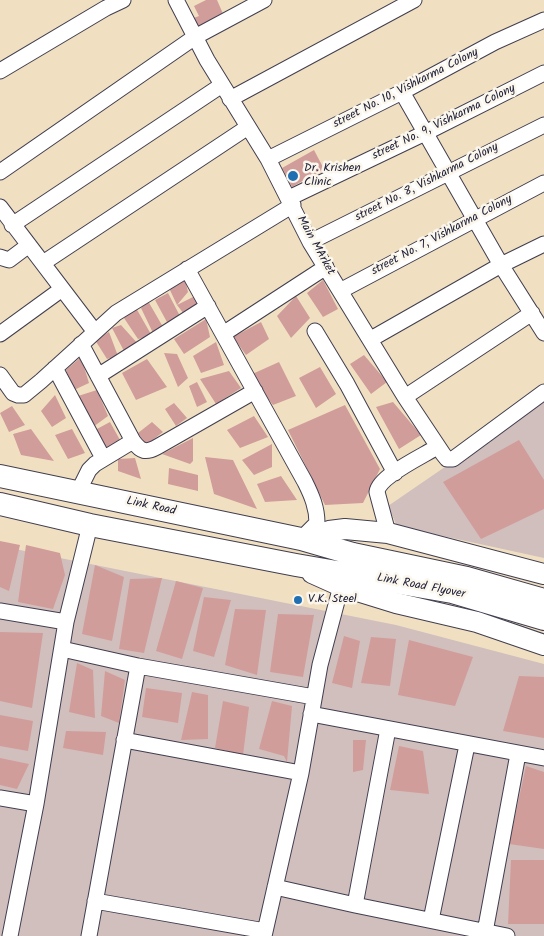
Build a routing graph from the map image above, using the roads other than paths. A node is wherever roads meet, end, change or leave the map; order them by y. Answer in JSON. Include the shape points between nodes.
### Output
{"nodes":[{"id":1,"x":123,"y":0,"type":"edge"},
{"id":2,"x":176,"y":0,"type":"edge"},
{"id":3,"x":264,"y":0,"type":"edge"},
{"id":4,"x":414,"y":0,"type":"edge"},
{"id":5,"x":104,"y":4,"type":"edge"},
{"id":6,"x":544,"y":20,"type":"edge"},
{"id":7,"x":195,"y":37,"type":"junction"},
{"id":8,"x":0,"y":71,"type":"edge"},
{"id":9,"x":544,"y":73,"type":"edge"},
{"id":10,"x":222,"y":84,"type":"junction"},
{"id":11,"x":402,"y":92,"type":"junction"},
{"id":12,"x":230,"y":99,"type":"junction"},
{"id":13,"x":544,"y":125,"type":"edge"},
{"id":14,"x":248,"y":127,"type":"junction"},
{"id":15,"x":425,"y":133,"type":"junction"},
{"id":16,"x":268,"y":160,"type":"junction"},
{"id":17,"x":3,"y":164,"type":"edge"},
{"id":18,"x":448,"y":173,"type":"junction"},
{"id":19,"x":544,"y":183,"type":"edge"},
{"id":20,"x":291,"y":201,"type":"junction"},
{"id":21,"x":0,"y":207,"type":"edge"},
{"id":22,"x":475,"y":219,"type":"junction"},
{"id":23,"x":12,"y":225,"type":"junction"},
{"id":24,"x":310,"y":242,"type":"junction"},
{"id":25,"x":544,"y":244,"type":"edge"},
{"id":26,"x":29,"y":245,"type":"junction"},
{"id":27,"x":0,"y":258,"type":"edge"},
{"id":28,"x":43,"y":263,"type":"junction"},
{"id":29,"x":501,"y":265,"type":"junction"},
{"id":30,"x":326,"y":267,"type":"junction"},
{"id":31,"x":187,"y":269,"type":"junction"},
{"id":32,"x":62,"y":289,"type":"junction"},
{"id":33,"x":340,"y":290,"type":"junction"},
{"id":34,"x":208,"y":306,"type":"junction"},
{"id":35,"x":540,"y":324,"type":"edge"},
{"id":36,"x":315,"y":331,"type":"dead end"},
{"id":37,"x":95,"y":332,"type":"junction"},
{"id":38,"x":0,"y":334,"type":"edge"},
{"id":39,"x":223,"y":334,"type":"junction"},
{"id":40,"x":371,"y":339,"type":"junction"},
{"id":41,"x":81,"y":344,"type":"junction"},
{"id":42,"x":55,"y":368,"type":"junction"},
{"id":43,"x":98,"y":376,"type":"junction"},
{"id":44,"x":2,"y":382,"type":"edge"},
{"id":45,"x":255,"y":391,"type":"junction"},
{"id":46,"x":544,"y":392,"type":"edge"},
{"id":47,"x":405,"y":397,"type":"junction"},
{"id":48,"x":133,"y":441,"type":"junction"},
{"id":49,"x":438,"y":447,"type":"junction"},
{"id":50,"x":104,"y":458,"type":"junction"},
{"id":51,"x":395,"y":473,"type":"junction"},
{"id":52,"x":0,"y":476,"type":"edge"},
{"id":53,"x":78,"y":492,"type":"junction"},
{"id":54,"x":0,"y":504,"type":"edge"},
{"id":55,"x":90,"y":525,"type":"junction"},
{"id":56,"x":388,"y":533,"type":"junction"},
{"id":57,"x":301,"y":539,"type":"junction"},
{"id":58,"x":544,"y":574,"type":"edge"},
{"id":59,"x":350,"y":580,"type":"junction"},
{"id":60,"x":544,"y":600,"type":"edge"},
{"id":61,"x":0,"y":611,"type":"edge"},
{"id":62,"x":544,"y":619,"type":"edge"},
{"id":63,"x":66,"y":622,"type":"junction"},
{"id":64,"x":544,"y":645,"type":"edge"},
{"id":65,"x":62,"y":649,"type":"junction"},
{"id":66,"x":138,"y":666,"type":"junction"},
{"id":67,"x":314,"y":697,"type":"junction"},
{"id":68,"x":311,"y":714,"type":"junction"},
{"id":69,"x":388,"y":730,"type":"junction"},
{"id":70,"x":124,"y":740,"type":"junction"},
{"id":71,"x":466,"y":745,"type":"junction"},
{"id":72,"x":518,"y":754,"type":"junction"},
{"id":73,"x":544,"y":758,"type":"edge"},
{"id":74,"x":301,"y":773,"type":"junction"},
{"id":75,"x":0,"y":798,"type":"edge"},
{"id":76,"x":36,"y":804,"type":"junction"},
{"id":77,"x":274,"y":887,"type":"junction"},
{"id":78,"x":95,"y":901,"type":"junction"},
{"id":79,"x":355,"y":906,"type":"junction"},
{"id":80,"x":431,"y":920,"type":"junction"},
{"id":81,"x":485,"y":932,"type":"junction"},
{"id":82,"x":264,"y":934,"type":"edge"},
{"id":83,"x":10,"y":936,"type":"edge"},
{"id":84,"x":89,"y":936,"type":"edge"},
{"id":85,"x":507,"y":936,"type":"edge"}],
"edges":[{"from":1,"to":5,"type":"street"},
{"from":2,"to":7,"type":"street","name":"Main MArket"},
{"from":3,"to":7,"type":"street"},
{"from":4,"to":12,"type":"street"},
{"from":5,"to":8,"type":"street"},
{"from":6,"to":11,"type":"street","name":"street No. 10, Vishkarma Colony","via":[[495,42]]},
{"from":7,"to":10,"type":"street","name":"Main MArket"},
{"from":7,"to":17,"type":"street"},
{"from":9,"to":15,"type":"street","name":"street No. 9, Vishkarma Colony"},
{"from":10,"to":12,"type":"street","name":"Main MArket"},
{"from":10,"to":23,"type":"street"},
{"from":11,"to":15,"type":"street"},
{"from":11,"to":16,"type":"street","name":"street No. 10, Vishkarma Colony"},
{"from":12,"to":14,"type":"street","name":"Main MArket"},
{"from":13,"to":18,"type":"street","name":"street No. 8, Vishkarma Colony"},
{"from":14,"to":16,"type":"street","name":"Main MArket"},
{"from":14,"to":28,"type":"street"},
{"from":15,"to":18,"type":"street"},
{"from":15,"to":20,"type":"street","name":"street No. 9, Vishkarma Colony"},
{"from":16,"to":20,"type":"street","name":"Main MArket"},
{"from":18,"to":22,"type":"street"},
{"from":18,"to":24,"type":"street","name":"street No. 8, Vishkarma Colony"},
{"from":19,"to":22,"type":"street","name":"street No. 7, Vishkarma Colony"},
{"from":20,"to":24,"type":"street","name":"Main MArket"},
{"from":20,"to":31,"type":"street","name":"street No. 9, Vishkarma Colony"},
{"from":21,"to":23,"type":"street"},
{"from":22,"to":29,"type":"street"},
{"from":22,"to":33,"type":"street","name":"street No. 7, Vishkarma Colony"},
{"from":23,"to":26,"type":"street"},
{"from":24,"to":30,"type":"street","name":"Main MArket"},
{"from":25,"to":29,"type":"street"},
{"from":26,"to":27,"type":"street","via":[[9,260]]},
{"from":26,"to":28,"type":"street"},
{"from":28,"to":32,"type":"street"},
{"from":29,"to":35,"type":"street"},
{"from":29,"to":40,"type":"street"},
{"from":30,"to":33,"type":"street","name":"Main MArket"},
{"from":30,"to":39,"type":"street"},
{"from":31,"to":34,"type":"street"},
{"from":31,"to":37,"type":"street","name":"street No. 9, Vishkarma Colony","via":[[116,313]]},
{"from":32,"to":37,"type":"street"},
{"from":32,"to":38,"type":"street"},
{"from":33,"to":40,"type":"street","name":"Main MArket"},
{"from":34,"to":39,"type":"street"},
{"from":34,"to":43,"type":"street"},
{"from":35,"to":47,"type":"street"},
{"from":36,"to":51,"type":"street"},
{"from":37,"to":41,"type":"street","name":"street No. 9, Vishkarma Colony"},
{"from":39,"to":45,"type":"street"},
{"from":40,"to":47,"type":"street","name":"Main MArket"},
{"from":41,"to":42,"type":"street","name":"street No. 9, Vishkarma Colony"},
{"from":41,"to":43,"type":"street"},
{"from":42,"to":44,"type":"street","name":"street No. 9, Vishkarma Colony","via":[[24,395],[13,393]]},
{"from":42,"to":50,"type":"street"},
{"from":43,"to":48,"type":"street"},
{"from":45,"to":48,"type":"street","via":[[149,451],[143,452]]},
{"from":45,"to":57,"type":"street","via":[[314,500],[317,523]]},
{"from":46,"to":49,"type":"street","via":[[450,460]]},
{"from":47,"to":49,"type":"street","name":"Main MArket"},
{"from":48,"to":50,"type":"street"},
{"from":49,"to":51,"type":"street"},
{"from":50,"to":53,"type":"street","via":[[89,470]]},
{"from":51,"to":56,"type":"street","via":[[381,483],[376,492]]},
{"from":52,"to":53,"type":"main road","name":"Link Road"},
{"from":53,"to":57,"type":"main road","name":"Link Road"},
{"from":54,"to":55,"type":"main road"},
{"from":55,"to":59,"type":"main road","name":"Link Road Flyover","via":[[296,565]]},
{"from":55,"to":63,"type":"street"},
{"from":56,"to":57,"type":"street","via":[[345,529]]},
{"from":56,"to":58,"type":"street"},
{"from":57,"to":60,"type":"main road","name":"Link Road Flyover"},
{"from":59,"to":62,"type":"main road","name":"Link Road Flyover","via":[[452,592]]},
{"from":59,"to":64,"type":"street","via":[[396,604],[477,622]]},
{"from":59,"to":67,"type":"street","via":[[320,665]]},
{"from":61,"to":63,"type":"street"},
{"from":63,"to":65,"type":"street"},
{"from":65,"to":66,"type":"street"},
{"from":65,"to":76,"type":"street"},
{"from":66,"to":67,"type":"street"},
{"from":66,"to":70,"type":"street"},
{"from":67,"to":68,"type":"street"},
{"from":68,"to":69,"type":"street"},
{"from":68,"to":74,"type":"street"},
{"from":69,"to":71,"type":"street"},
{"from":69,"to":79,"type":"street"},
{"from":70,"to":74,"type":"street"},
{"from":70,"to":78,"type":"street"},
{"from":71,"to":72,"type":"street"},
{"from":71,"to":80,"type":"street"},
{"from":72,"to":73,"type":"street"},
{"from":72,"to":81,"type":"street"},
{"from":74,"to":77,"type":"street"},
{"from":75,"to":76,"type":"street"},
{"from":76,"to":83,"type":"street"},
{"from":77,"to":79,"type":"street"},
{"from":77,"to":82,"type":"street"},
{"from":78,"to":82,"type":"street"},
{"from":78,"to":84,"type":"street"},
{"from":79,"to":80,"type":"street"},
{"from":80,"to":81,"type":"street"},
{"from":81,"to":85,"type":"street"}]}
